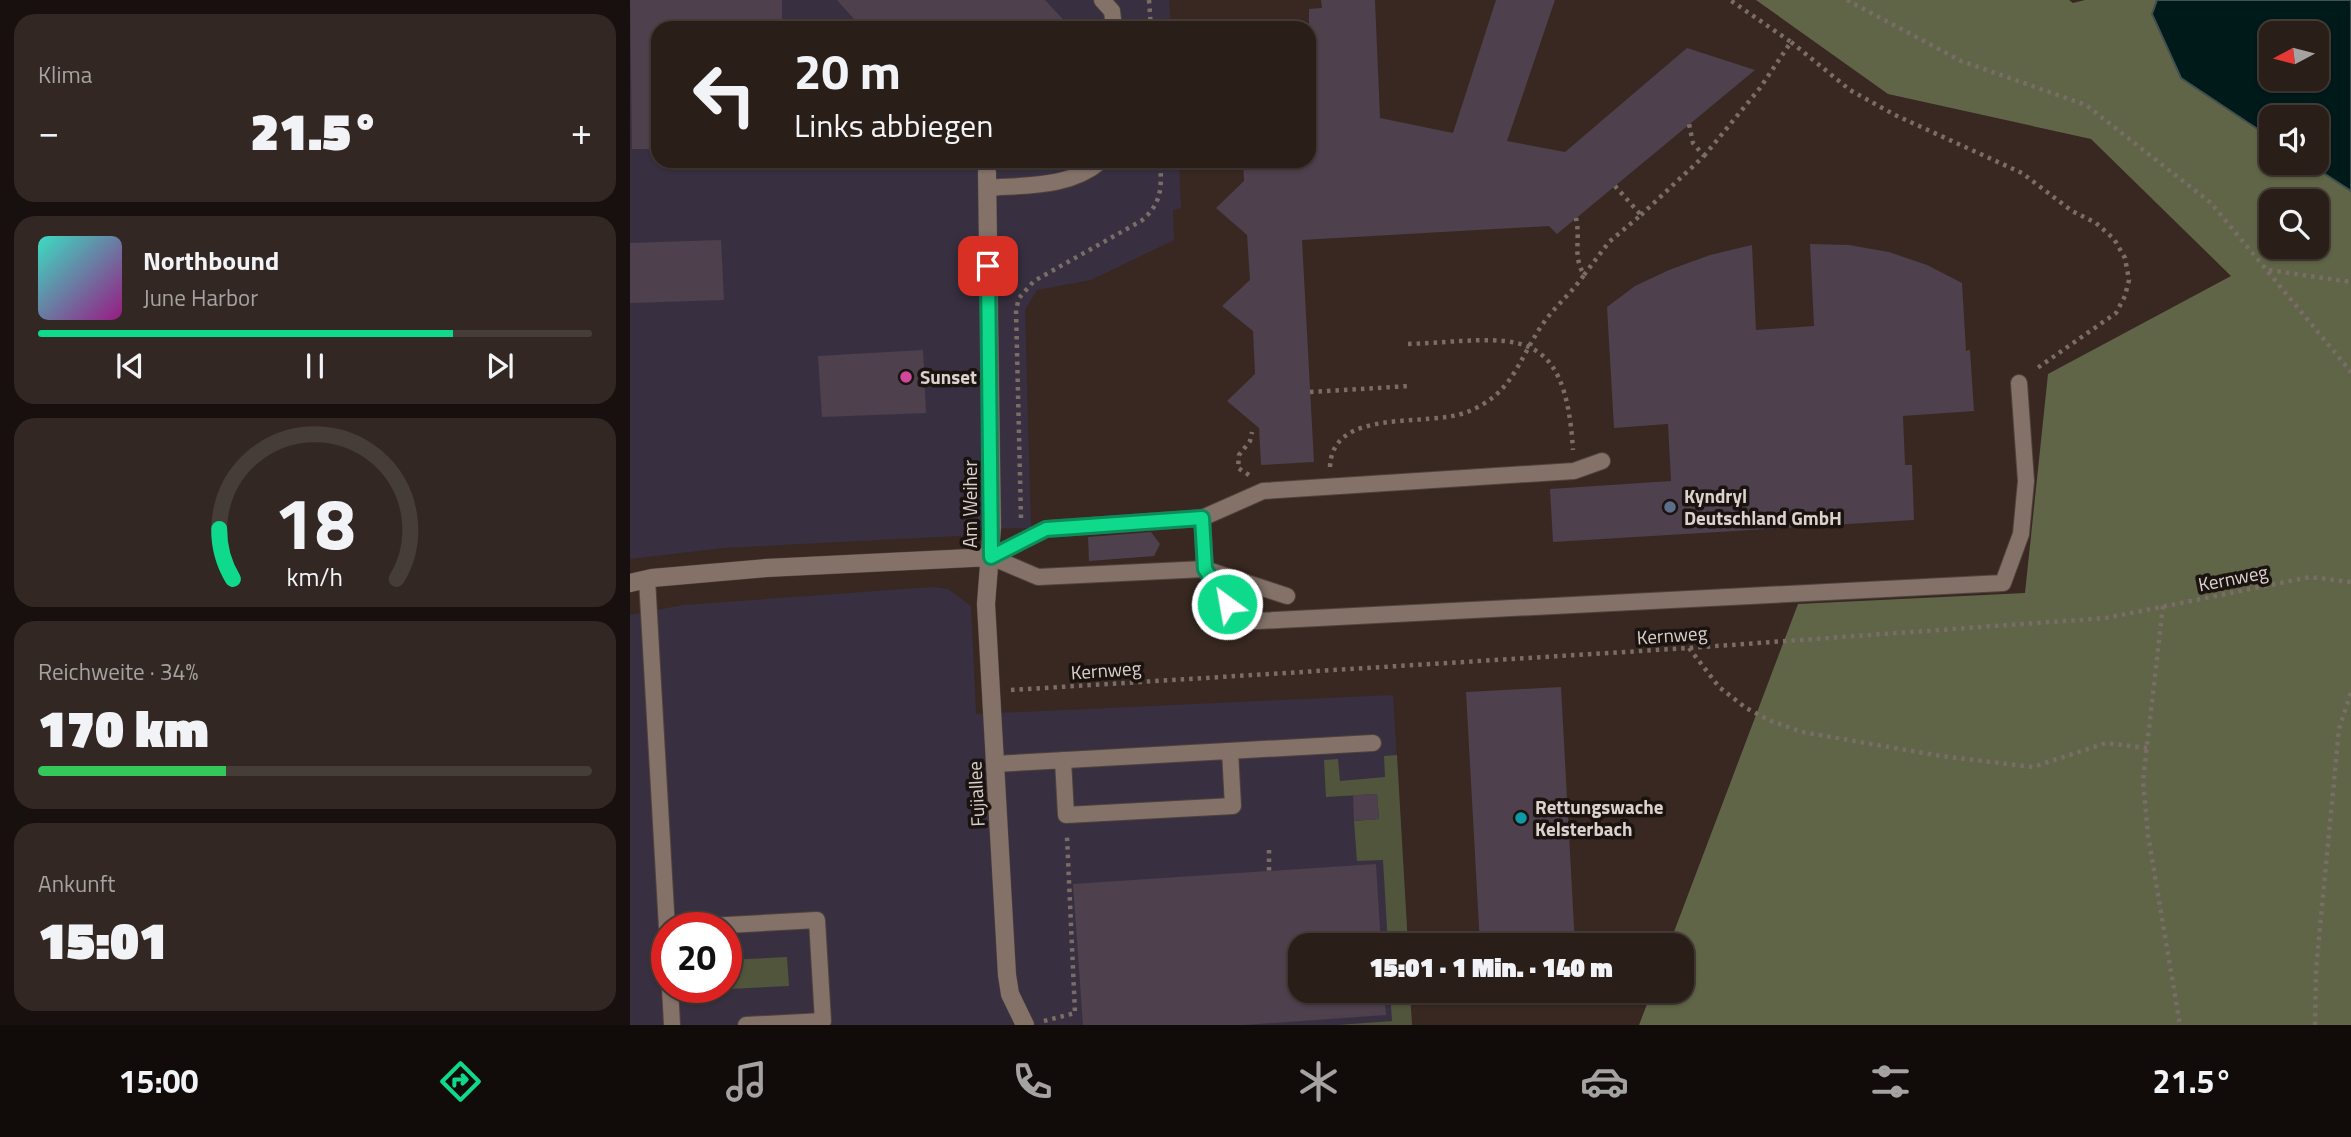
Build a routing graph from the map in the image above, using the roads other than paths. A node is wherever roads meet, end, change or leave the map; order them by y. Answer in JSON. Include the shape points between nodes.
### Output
{"nodes":[{"id":1,"x":1102,"y":0,"type":"edge"},
{"id":2,"x":1113,"y":21,"type":"edge"},
{"id":3,"x":1093,"y":168,"type":"edge"},
{"id":4,"x":987,"y":180,"type":"joint"},
{"id":5,"x":2019,"y":383,"type":"road end"},
{"id":6,"x":1602,"y":461,"type":"dead end"},
{"id":7,"x":1202,"y":518,"type":"junction"},
{"id":8,"x":991,"y":557,"type":"junction"},
{"id":9,"x":1205,"y":569,"type":"junction"},
{"id":10,"x":639,"y":581,"type":"edge"},
{"id":11,"x":1287,"y":596,"type":"dead end"},
{"id":12,"x":1373,"y":743,"type":"dead end"},
{"id":13,"x":1230,"y":751,"type":"junction"},
{"id":14,"x":1063,"y":760,"type":"junction"},
{"id":15,"x":995,"y":764,"type":"junction"},
{"id":16,"x":666,"y":912,"type":"edge"},
{"id":17,"x":742,"y":924,"type":"edge"},
{"id":18,"x":671,"y":1003,"type":"edge"},
{"id":19,"x":1032,"y":1023,"type":"edge"},
{"id":20,"x":672,"y":1025,"type":"edge"},
{"id":21,"x":746,"y":1025,"type":"edge"}],
"edges":[{"from":1,"to":2,"type":"lane","via":[[1112,11]]},
{"from":3,"to":4,"type":"lane","via":[[1071,180]]},
{"from":4,"to":8,"type":"street","name":"Am Weiher"},
{"from":5,"to":9,"type":"lane","via":[[2026,481],[2021,534],[2003,583],[1238,622]]},
{"from":6,"to":7,"type":"lane","via":[[1574,471],[1263,491]]},
{"from":7,"to":8,"type":"lane","via":[[1046,529]]},
{"from":7,"to":9,"type":"lane"},
{"from":8,"to":9,"type":"lane","via":[[1038,577]]},
{"from":8,"to":10,"type":"street","name":"Am Weiher","via":[[766,568]]},
{"from":8,"to":15,"type":"street","name":"Fujiallee","via":[[986,604]]},
{"from":9,"to":11,"type":"lane"},
{"from":10,"to":16,"type":"lane"},
{"from":12,"to":13,"type":"lane"},
{"from":13,"to":14,"type":"lane"},
{"from":13,"to":14,"type":"lane","via":[[1233,806],[1066,815]]},
{"from":14,"to":15,"type":"lane"},
{"from":15,"to":19,"type":"street","name":"Fujiallee","via":[[1007,975],[1010,994]]},
{"from":17,"to":21,"type":"lane","via":[[817,920],[824,1021]]},
{"from":18,"to":20,"type":"lane"}]}
